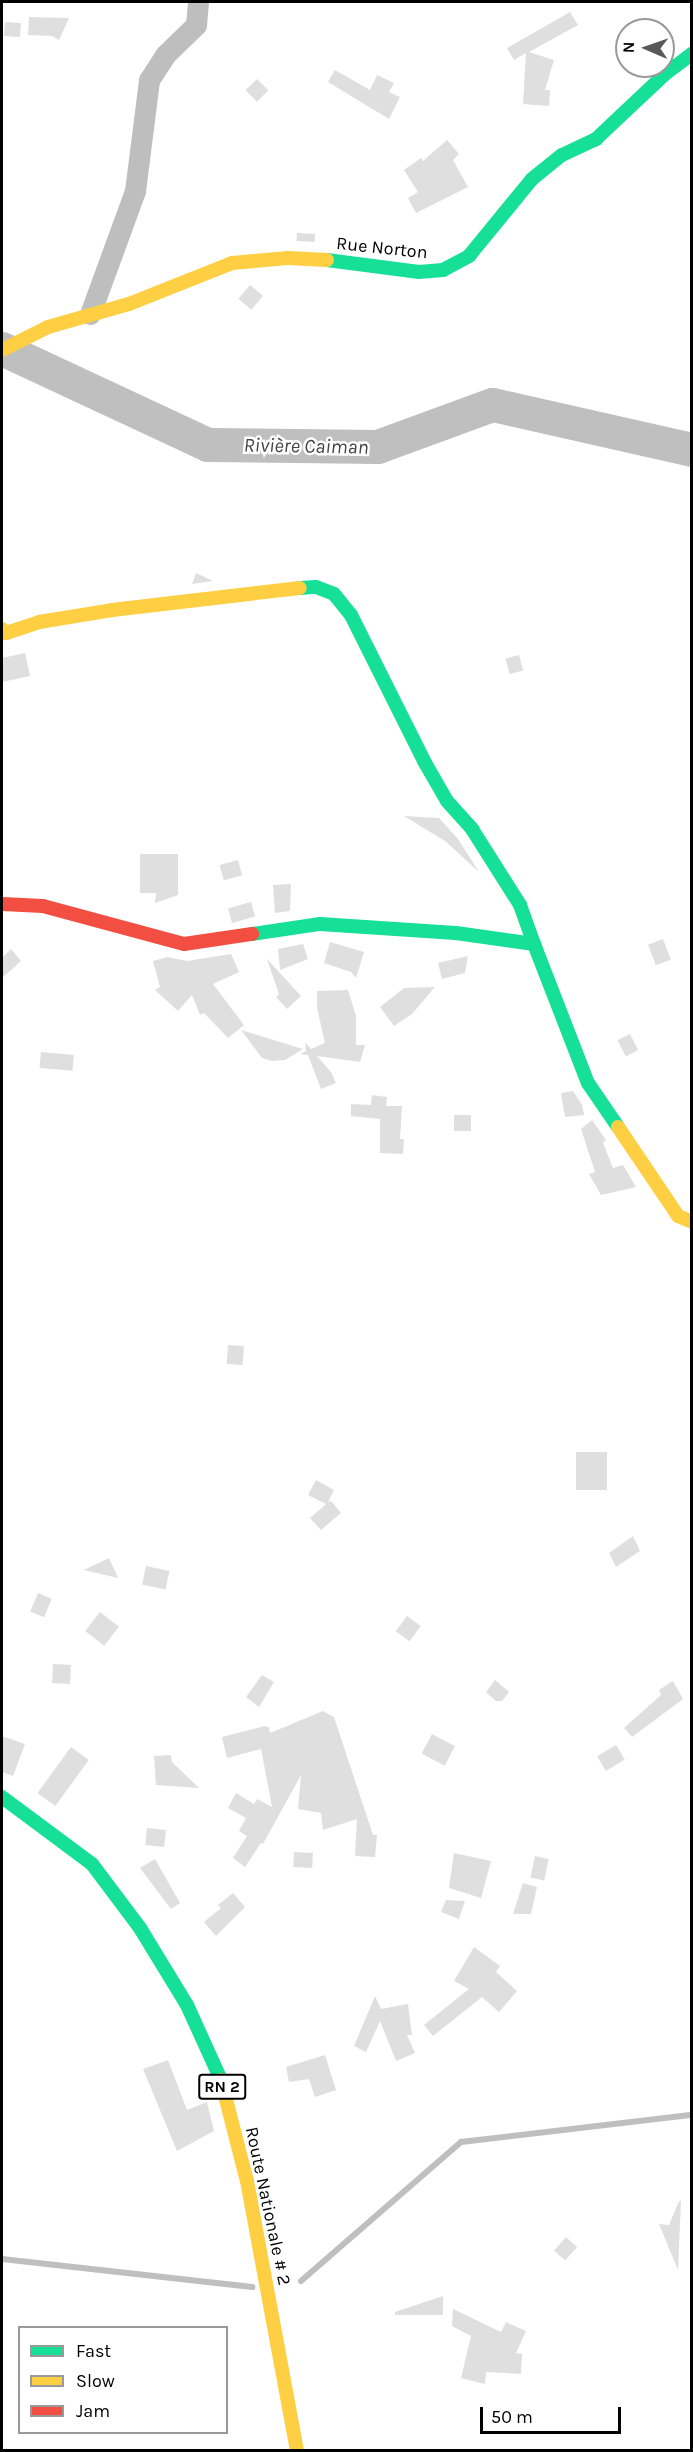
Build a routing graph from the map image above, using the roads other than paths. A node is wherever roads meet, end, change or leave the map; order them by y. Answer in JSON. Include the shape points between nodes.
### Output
{"nodes":[{"id":1,"x":198,"y":2,"type":"edge"},
{"id":2,"x":692,"y":54,"type":"edge"},
{"id":3,"x":90,"y":314,"type":"junction"},
{"id":4,"x":2,"y":350,"type":"edge"},
{"id":5,"x":2,"y":629,"type":"edge"},
{"id":6,"x":2,"y":904,"type":"edge"},
{"id":7,"x":534,"y":944,"type":"junction"},
{"id":8,"x":692,"y":1222,"type":"edge"},
{"id":9,"x":2,"y":1797,"type":"edge"},
{"id":10,"x":297,"y":2451,"type":"edge"}],
"edges":[{"from":1,"to":3,"type":"street","via":[[196,25],[165,55],[149,80],[135,190]]},
{"from":2,"to":3,"type":"street","name":"Rue Norton","via":[[596,139],[562,155],[532,179],[469,256],[443,270],[419,272],[347,261],[288,258],[232,263],[129,304]]},
{"from":3,"to":4,"type":"street","name":"Rue Norton","via":[[48,327]]},
{"from":5,"to":7,"type":"street","via":[[6,633],[39,622],[273,589],[315,587],[334,594],[351,615],[447,801],[472,829],[520,905]]},
{"from":6,"to":7,"type":"street","via":[[43,906],[184,944],[320,924],[456,933]]},
{"from":7,"to":8,"type":"street","via":[[588,1083],[678,1216]]},
{"from":9,"to":10,"type":"street","name":"Route Nationale # 2","number":"RN 2","via":[[92,1864],[187,2005],[219,2074],[247,2181]]}]}
